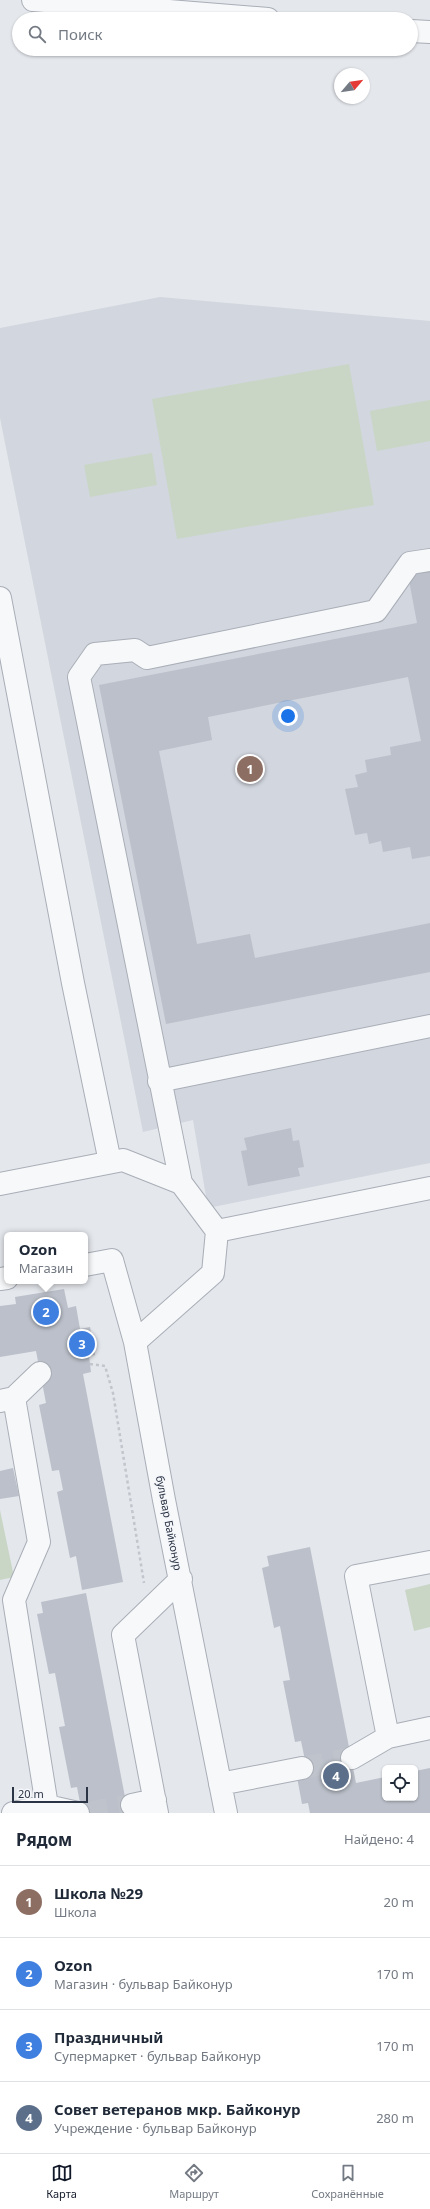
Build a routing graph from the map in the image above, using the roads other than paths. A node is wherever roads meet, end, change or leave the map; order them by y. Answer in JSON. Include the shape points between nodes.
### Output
{"nodes":[{"id":1,"x":33,"y":0,"type":"edge"},
{"id":2,"x":181,"y":12,"type":"edge"},
{"id":3,"x":418,"y":31,"type":"edge"},
{"id":4,"x":430,"y":32,"type":"edge"},
{"id":5,"x":430,"y":560,"type":"edge"},
{"id":6,"x":0,"y":598,"type":"edge"},
{"id":7,"x":430,"y":1026,"type":"edge"},
{"id":8,"x":159,"y":1081,"type":"junction"},
{"id":9,"x":110,"y":1162,"type":"junction"},
{"id":10,"x":181,"y":1183,"type":"junction"},
{"id":11,"x":0,"y":1184,"type":"edge"},
{"id":12,"x":430,"y":1188,"type":"edge"},
{"id":13,"x":217,"y":1231,"type":"junction"},
{"id":14,"x":88,"y":1264,"type":"edge"},
{"id":15,"x":135,"y":1342,"type":"junction"},
{"id":16,"x":40,"y":1373,"type":"dead end"},
{"id":17,"x":7,"y":1399,"type":"edge"},
{"id":18,"x":430,"y":1562,"type":"edge"},
{"id":19,"x":180,"y":1579,"type":"junction"},
{"id":20,"x":430,"y":1728,"type":"edge"},
{"id":21,"x":388,"y":1737,"type":"junction"},
{"id":22,"x":352,"y":1758,"type":"tunnel mouth"},
{"id":23,"x":302,"y":1768,"type":"tunnel mouth"},
{"id":24,"x":220,"y":1784,"type":"junction"},
{"id":25,"x":132,"y":1805,"type":"tunnel mouth"},
{"id":26,"x":47,"y":1806,"type":"junction"},
{"id":27,"x":156,"y":1807,"type":"edge"},
{"id":28,"x":13,"y":1813,"type":"edge"},
{"id":29,"x":78,"y":1813,"type":"edge"},
{"id":30,"x":226,"y":1813,"type":"edge"}],
"edges":[{"from":1,"to":2,"type":"street"},
{"from":3,"to":4,"type":"street"},
{"from":5,"to":8,"type":"street","via":[[410,563],[376,611],[147,658],[135,650],[96,654],[79,677]]},
{"from":6,"to":9,"type":"street"},
{"from":7,"to":8,"type":"street"},
{"from":8,"to":10,"type":"street"},
{"from":9,"to":10,"type":"street","via":[[123,1160]]},
{"from":9,"to":11,"type":"street"},
{"from":10,"to":13,"type":"street"},
{"from":12,"to":13,"type":"street"},
{"from":13,"to":15,"type":"street","via":[[213,1273]]},
{"from":14,"to":15,"type":"street","name":"бульвар Байконур","via":[[112,1260]]},
{"from":15,"to":19,"type":"street","name":"бульвар Байконур"},
{"from":16,"to":17,"type":"street"},
{"from":17,"to":26,"type":"street","via":[[39,1542],[14,1600]]},
{"from":18,"to":21,"type":"street","via":[[356,1576]]},
{"from":19,"to":24,"type":"street","name":"бульвар Байконур"},
{"from":19,"to":27,"type":"street","via":[[122,1634]]},
{"from":20,"to":21,"type":"street"},
{"from":21,"to":22,"type":"street"},
{"from":23,"to":24,"type":"street"},
{"from":24,"to":30,"type":"street","name":"бульвар Байконур"},
{"from":25,"to":27,"type":"street"},
{"from":26,"to":28,"type":"street"},
{"from":26,"to":29,"type":"street"}]}
